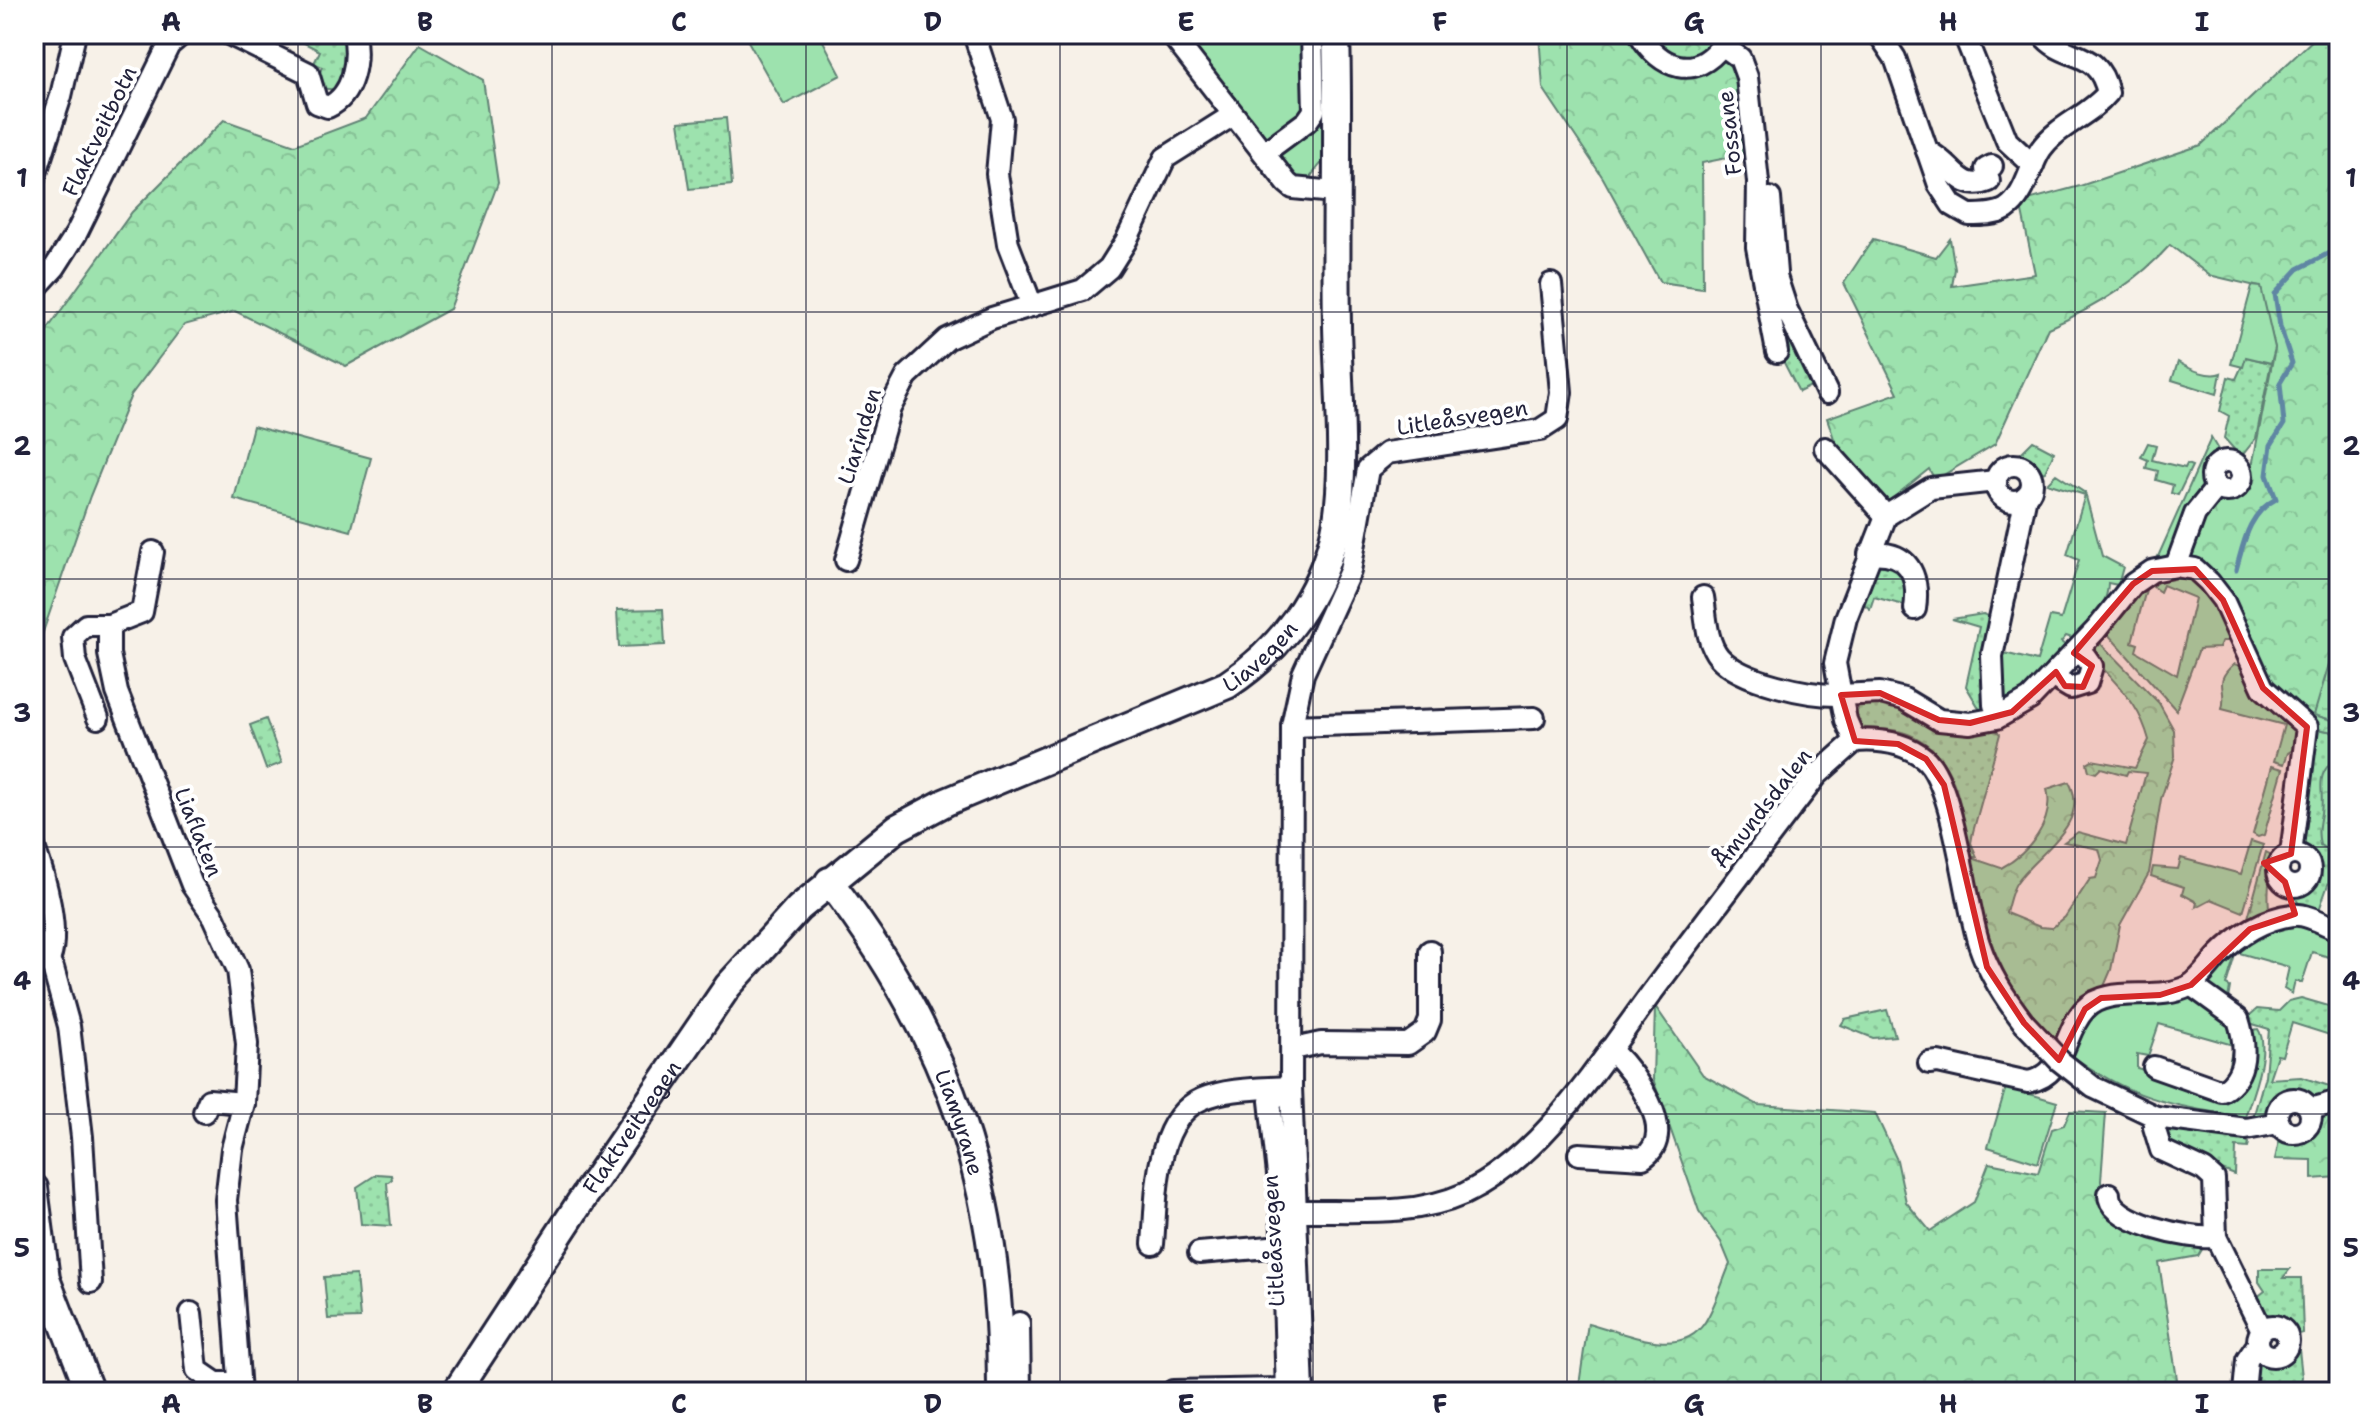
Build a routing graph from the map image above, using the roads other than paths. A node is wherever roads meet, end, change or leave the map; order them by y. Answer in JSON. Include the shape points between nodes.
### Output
{"nodes":[{"id":1,"x":75,"y":34,"type":"edge"},
{"id":2,"x":182,"y":34,"type":"edge"},
{"id":3,"x":229,"y":34,"type":"edge"},
{"id":4,"x":354,"y":34,"type":"edge"},
{"id":5,"x":974,"y":34,"type":"edge"},
{"id":6,"x":1171,"y":34,"type":"edge"},
{"id":7,"x":1312,"y":34,"type":"edge"},
{"id":8,"x":1336,"y":34,"type":"edge"},
{"id":9,"x":1640,"y":34,"type":"edge"},
{"id":10,"x":1879,"y":34,"type":"edge"},
{"id":11,"x":1964,"y":34,"type":"edge"},
{"id":12,"x":2042,"y":34,"type":"edge"},
{"id":13,"x":1722,"y":39,"type":"edge"},
{"id":14,"x":2073,"y":43,"type":"edge"},
{"id":15,"x":1233,"y":115,"type":"junction"},
{"id":16,"x":1927,"y":151,"type":"junction"},
{"id":17,"x":1265,"y":152,"type":"junction"},
{"id":18,"x":2033,"y":165,"type":"junction"},
{"id":19,"x":1992,"y":166,"type":"dead end"},
{"id":20,"x":34,"y":179,"type":"edge"},
{"id":21,"x":1334,"y":192,"type":"junction"},
{"id":22,"x":1770,"y":198,"type":"dead end"},
{"id":23,"x":1758,"y":227,"type":"junction"},
{"id":24,"x":1776,"y":277,"type":"junction"},
{"id":25,"x":1551,"y":284,"type":"dead end"},
{"id":26,"x":34,"y":290,"type":"edge"},
{"id":27,"x":1032,"y":306,"type":"junction"},
{"id":28,"x":1777,"y":352,"type":"dead end"},
{"id":29,"x":1827,"y":393,"type":"dead end"},
{"id":30,"x":1825,"y":448,"type":"dead end"},
{"id":31,"x":1996,"y":481,"type":"junction"},
{"id":32,"x":2216,"y":488,"type":"dead end"},
{"id":33,"x":2026,"y":496,"type":"junction"},
{"id":34,"x":1886,"y":516,"type":"junction"},
{"id":35,"x":153,"y":552,"type":"dead end"},
{"id":36,"x":1869,"y":554,"type":"junction"},
{"id":37,"x":846,"y":560,"type":"dead end"},
{"id":38,"x":2176,"y":566,"type":"junction"},
{"id":39,"x":1703,"y":597,"type":"dead end"},
{"id":40,"x":1915,"y":609,"type":"dead end"},
{"id":41,"x":109,"y":625,"type":"junction"},
{"id":42,"x":2074,"y":653,"type":"junction"},
{"id":43,"x":2056,"y":672,"type":"junction"},
{"id":44,"x":1841,"y":695,"type":"junction"},
{"id":45,"x":1994,"y":705,"type":"dead end"},
{"id":46,"x":98,"y":718,"type":"dead end"},
{"id":47,"x":1534,"y":718,"type":"dead end"},
{"id":48,"x":1292,"y":726,"type":"junction"},
{"id":49,"x":1855,"y":741,"type":"junction"},
{"id":50,"x":34,"y":847,"type":"edge"},
{"id":51,"x":829,"y":881,"type":"junction"},
{"id":52,"x":2295,"y":914,"type":"junction"},
{"id":53,"x":2339,"y":930,"type":"edge"},
{"id":54,"x":34,"y":939,"type":"edge"},
{"id":55,"x":1430,"y":951,"type":"dead end"},
{"id":56,"x":48,"y":962,"type":"junction"},
{"id":57,"x":2191,"y":985,"type":"junction"},
{"id":58,"x":1293,"y":1049,"type":"junction"},
{"id":59,"x":1610,"y":1049,"type":"junction"},
{"id":60,"x":1929,"y":1063,"type":"dead end"},
{"id":61,"x":2154,"y":1067,"type":"dead end"},
{"id":62,"x":1291,"y":1087,"type":"junction"},
{"id":63,"x":2339,"y":1101,"type":"edge"},
{"id":64,"x":244,"y":1103,"type":"junction"},
{"id":65,"x":204,"y":1112,"type":"dead end"},
{"id":66,"x":2156,"y":1117,"type":"junction"},
{"id":67,"x":1579,"y":1154,"type":"dead end"},
{"id":68,"x":34,"y":1188,"type":"edge"},
{"id":69,"x":2109,"y":1194,"type":"dead end"},
{"id":70,"x":1296,"y":1211,"type":"junction"},
{"id":71,"x":2216,"y":1237,"type":"junction"},
{"id":72,"x":1153,"y":1244,"type":"dead end"},
{"id":73,"x":1282,"y":1246,"type":"junction"},
{"id":74,"x":1199,"y":1253,"type":"dead end"},
{"id":75,"x":91,"y":1282,"type":"dead end"},
{"id":76,"x":191,"y":1313,"type":"dead end"},
{"id":77,"x":1019,"y":1323,"type":"dead end"},
{"id":78,"x":34,"y":1383,"type":"edge"},
{"id":79,"x":239,"y":1388,"type":"edge"},
{"id":80,"x":1173,"y":1391,"type":"edge"},
{"id":81,"x":1293,"y":1391,"type":"edge"},
{"id":82,"x":38,"y":1392,"type":"edge"},
{"id":83,"x":90,"y":1392,"type":"edge"},
{"id":84,"x":456,"y":1392,"type":"edge"},
{"id":85,"x":1001,"y":1392,"type":"edge"},
{"id":86,"x":1020,"y":1392,"type":"edge"},
{"id":87,"x":2244,"y":1392,"type":"edge"}],
"edges":[{"from":1,"to":20,"type":"street","name":"Flaktveitbotn"},
{"from":2,"to":26,"type":"street","name":"Flaktveitbotn","via":[[169,45],[76,234]]},
{"from":3,"to":4,"type":"street","via":[[308,73],[317,103],[328,107],[344,95],[353,73]]},
{"from":5,"to":27,"type":"street","via":[[1002,119],[997,174],[1008,244]]},
{"from":6,"to":15,"type":"street"},
{"from":7,"to":17,"type":"street","via":[[1314,111]]},
{"from":8,"to":21,"type":"main road","name":"Liavegen"},
{"from":9,"to":13,"type":"street","name":"Fossane","via":[[1659,58],[1686,68],[1712,58]]},
{"from":10,"to":16,"type":"street","via":[[1895,58]]},
{"from":11,"to":18,"type":"street","via":[[2007,141]]},
{"from":12,"to":14,"type":"street","via":[[2050,44]]},
{"from":13,"to":23,"type":"street","name":"Fossane","via":[[1740,58],[1747,77]]},
{"from":14,"to":18,"type":"street","via":[[2105,77],[2108,93],[2051,137]]},
{"from":15,"to":17,"type":"street"},
{"from":15,"to":27,"type":"street","name":"Liarinden","via":[[1165,158],[1109,268],[1083,290]]},
{"from":16,"to":18,"type":"street","via":[[1952,205],[1969,215],[2007,209]]},
{"from":16,"to":19,"type":"street","via":[[1974,187],[1989,181],[1986,169]]},
{"from":17,"to":21,"type":"street","via":[[1293,188]]},
{"from":21,"to":51,"type":"main road","name":"Liavegen","via":[[1340,457],[1335,531],[1314,589],[1290,630],[1254,668],[1227,685],[946,802],[897,828]]},
{"from":22,"to":24,"type":"street","name":"Fossane"},
{"from":23,"to":24,"type":"street","name":"Fossane"},
{"from":23,"to":28,"type":"street","name":"Fossane"},
{"from":24,"to":29,"type":"street","name":"Fossane"},
{"from":25,"to":48,"type":"street","name":"Litleåsvegen","via":[[1561,392],[1557,419],[1540,430],[1387,453],[1368,469],[1350,571],[1303,674]]},
{"from":27,"to":37,"type":"street","name":"Liarinden","via":[[947,339],[907,376],[890,408]]},
{"from":30,"to":34,"type":"street"},
{"from":31,"to":33,"type":"street","via":[[2003,497],[2015,501]]},
{"from":31,"to":33,"type":"street","via":[[2004,467],[2021,466],[2031,479]]},
{"from":31,"to":34,"type":"street","via":[[1931,488]]},
{"from":32,"to":38,"type":"street","via":[[2195,514]]},
{"from":33,"to":45,"type":"street","via":[[1992,656]]},
{"from":34,"to":36,"type":"street"},
{"from":35,"to":41,"type":"street","via":[[142,612]]},
{"from":36,"to":40,"type":"street","via":[[1888,553],[1911,569],[1918,587]]},
{"from":36,"to":44,"type":"street","via":[[1835,663]]},
{"from":38,"to":42,"type":"street","via":[[2152,571],[2133,584]]},
{"from":38,"to":52,"type":"street","via":[[2195,569],[2209,582],[2223,600],[2263,688],[2307,727],[2291,854],[2305,859],[2309,873],[2300,884],[2285,882]]},
{"from":39,"to":44,"type":"street","via":[[1719,658],[1758,680]]},
{"from":41,"to":46,"type":"street","via":[[86,625],[73,637],[75,659]]},
{"from":41,"to":64,"type":"street","name":"Liaflaten","via":[[117,692],[192,885],[214,917],[238,970],[247,1044]]},
{"from":42,"to":43,"type":"street"},
{"from":42,"to":43,"type":"street","via":[[2085,656],[2092,666],[2087,683],[2065,686]]},
{"from":43,"to":44,"type":"street","via":[[2012,712],[1970,723],[1939,720],[1904,699],[1880,693]]},
{"from":44,"to":49,"type":"street"},
{"from":47,"to":48,"type":"street"},
{"from":48,"to":58,"type":"street","name":"Litleåsvegen"},
{"from":49,"to":59,"type":"street","name":"Åmundsdalen","via":[[1817,775]]},
{"from":49,"to":66,"type":"street","bridge":true,"via":[[1898,744],[1926,759],[1944,785],[1978,943],[2000,990],[2024,1023],[2093,1087]]},
{"from":50,"to":56,"type":"street","via":[[53,936]]},
{"from":51,"to":84,"type":"main road","name":"Flaktveitvegen","via":[[728,986]]},
{"from":51,"to":85,"type":"main road","name":"Liamyrane","via":[[916,1015],[962,1121],[996,1265]]},
{"from":52,"to":53,"type":"street"},
{"from":52,"to":57,"type":"street","via":[[2250,929]]},
{"from":54,"to":56,"type":"street"},
{"from":55,"to":58,"type":"street","via":[[1430,1020],[1425,1032],[1408,1044],[1321,1043]]},
{"from":56,"to":75,"type":"street","via":[[69,1026]]},
{"from":57,"to":60,"type":"street","via":[[2160,995],[2101,998],[2085,1009],[2066,1049],[2040,1080]]},
{"from":57,"to":61,"type":"street","via":[[2238,1019],[2242,1070],[2222,1091]]},
{"from":58,"to":62,"type":"street","name":"Litleåsvegen"},
{"from":59,"to":67,"type":"street","via":[[1651,1103],[1654,1145],[1643,1158]]},
{"from":59,"to":70,"type":"street","name":"Åmundsdalen","via":[[1546,1129],[1496,1177],[1439,1203],[1404,1209]]},
{"from":62,"to":70,"type":"street","name":"Litleåsvegen"},
{"from":62,"to":72,"type":"street","via":[[1201,1099],[1181,1116],[1162,1148]]},
{"from":62,"to":73,"type":"street","name":"Litleåsvegen","via":[[1270,1101],[1279,1159]]},
{"from":63,"to":66,"type":"street","via":[[2310,1109],[2303,1101],[2288,1100],[2279,1107],[2279,1123],[2246,1129]]},
{"from":64,"to":65,"type":"street","via":[[209,1100]]},
{"from":64,"to":79,"type":"street","name":"Liaflaten","via":[[226,1200]]},
{"from":66,"to":71,"type":"street","via":[[2161,1150],[2214,1179]]},
{"from":68,"to":83,"type":"main road","via":[[46,1279]]},
{"from":69,"to":71,"type":"street","via":[[2112,1204],[2129,1218],[2197,1239]]},
{"from":70,"to":81,"type":"street","name":"Litleåsvegen"},
{"from":71,"to":87,"type":"street","via":[[2260,1337],[2247,1360]]},
{"from":73,"to":74,"type":"street","name":"Litleåsvegen"},
{"from":73,"to":81,"type":"street","name":"Litleåsvegen"},
{"from":76,"to":79,"type":"street","name":"Liaflaten","via":[[197,1370],[216,1383]]},
{"from":77,"to":86,"type":"street"},
{"from":78,"to":82,"type":"street"},
{"from":80,"to":81,"type":"street"}]}
